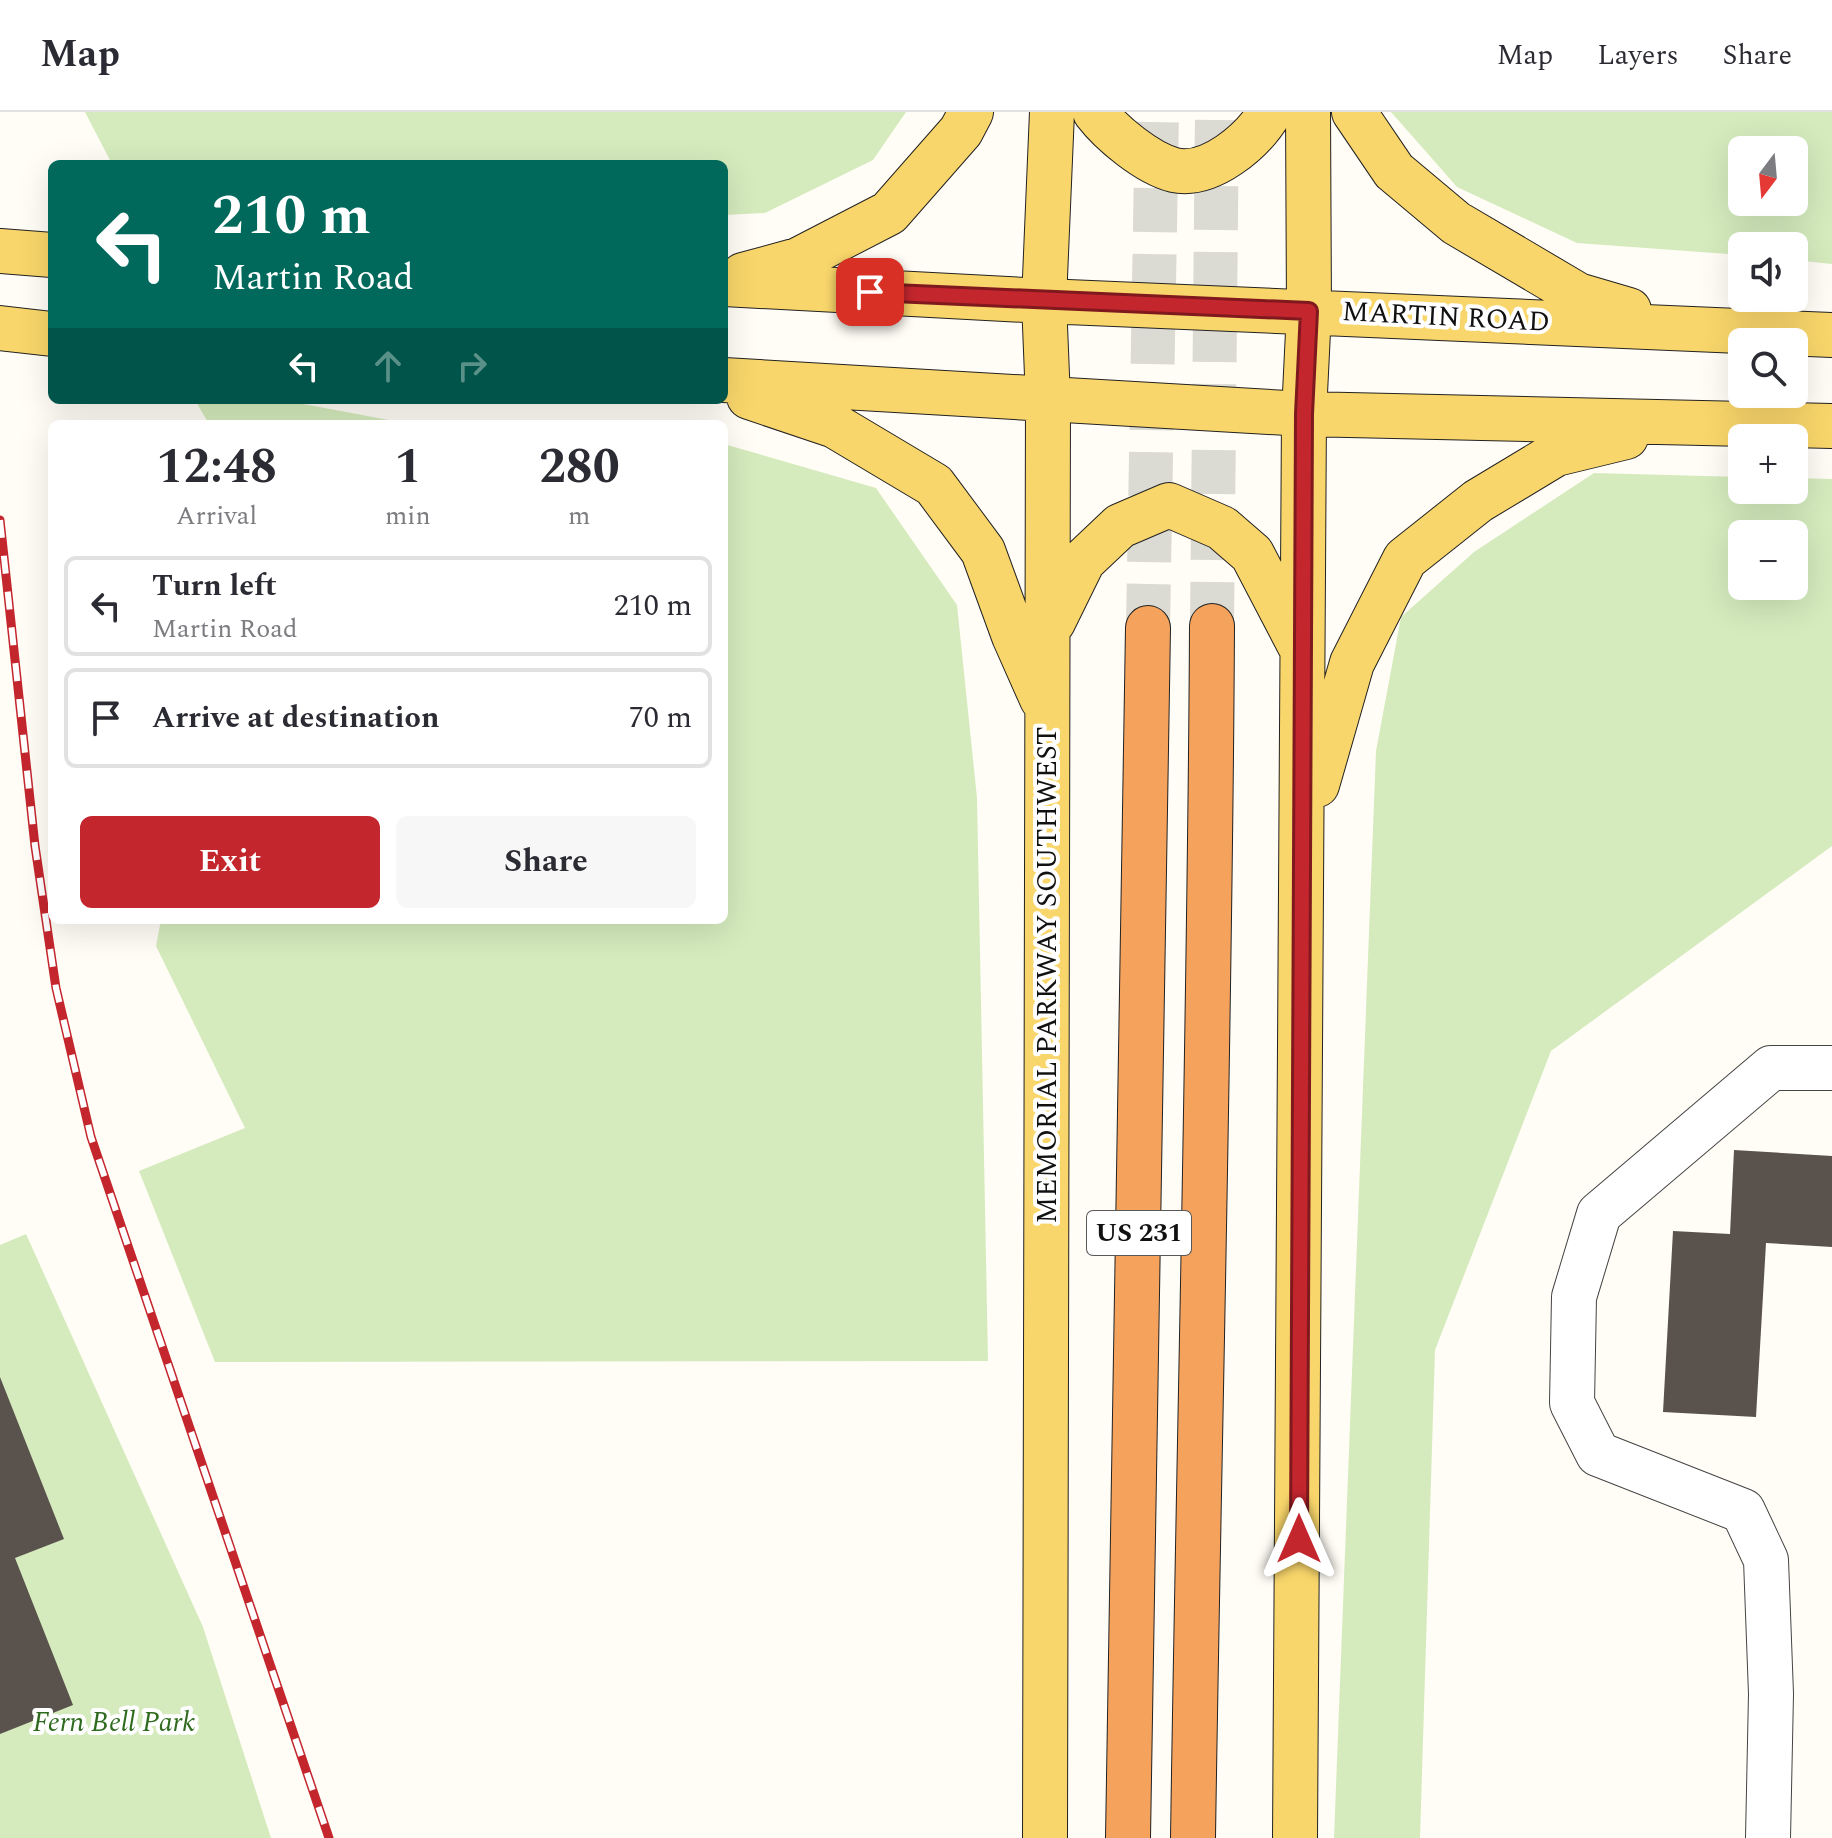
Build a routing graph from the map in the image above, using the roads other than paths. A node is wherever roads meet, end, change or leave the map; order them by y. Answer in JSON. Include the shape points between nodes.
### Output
{"nodes":[{"id":1,"x":971,"y":112,"type":"edge"},
{"id":2,"x":1052,"y":112,"type":"edge"},
{"id":3,"x":1095,"y":112,"type":"edge"},
{"id":4,"x":1270,"y":112,"type":"edge"},
{"id":5,"x":1308,"y":112,"type":"edge"},
{"id":6,"x":1354,"y":112,"type":"edge"},
{"id":7,"x":0,"y":251,"type":"edge"},
{"id":8,"x":48,"y":255,"type":"edge"},
{"id":9,"x":728,"y":281,"type":"edge"},
{"id":10,"x":728,"y":282,"type":"edge"},
{"id":11,"x":1044,"y":301,"type":"junction"},
{"id":12,"x":1309,"y":311,"type":"junction"},
{"id":13,"x":0,"y":328,"type":"edge"},
{"id":14,"x":1697,"y":329,"type":"junction"},
{"id":15,"x":48,"y":334,"type":"edge"},
{"id":16,"x":1832,"y":335,"type":"edge"},
{"id":17,"x":728,"y":380,"type":"edge"},
{"id":18,"x":728,"y":390,"type":"edge"},
{"id":19,"x":1048,"y":400,"type":"junction"},
{"id":20,"x":1304,"y":414,"type":"junction"},
{"id":21,"x":1686,"y":423,"type":"junction"},
{"id":22,"x":1832,"y":426,"type":"edge"},
{"id":23,"x":1212,"y":626,"type":"tunnel mouth"},
{"id":24,"x":1148,"y":628,"type":"tunnel mouth"},
{"id":25,"x":1048,"y":631,"type":"junction"},
{"id":26,"x":1303,"y":654,"type":"junction"},
{"id":27,"x":1048,"y":712,"type":"junction"},
{"id":28,"x":1302,"y":837,"type":"junction"},
{"id":29,"x":1832,"y":1068,"type":"edge"},
{"id":30,"x":1045,"y":1838,"type":"edge"},
{"id":31,"x":1128,"y":1838,"type":"edge"},
{"id":32,"x":1193,"y":1838,"type":"edge"},
{"id":33,"x":1295,"y":1838,"type":"edge"},
{"id":34,"x":1768,"y":1838,"type":"edge"}],
"edges":[{"from":1,"to":9,"type":"main road","via":[[961,131],[889,213],[798,260]]},
{"from":2,"to":11,"type":"main road","name":"MEMORIAL PARKWAY SOUTHWEST"},
{"from":3,"to":4,"type":"main road","via":[[1135,150],[1175,170],[1205,168],[1234,151]]},
{"from":5,"to":12,"type":"main road"},
{"from":6,"to":14,"type":"main road","via":[[1394,171],[1456,223],[1578,295]]},
{"from":7,"to":8,"type":"main road"},
{"from":10,"to":11,"type":"main road","name":"MARTIN ROAD"},
{"from":11,"to":12,"type":"main road","name":"MARTIN ROAD"},
{"from":11,"to":19,"type":"main road","name":"MEMORIAL PARKWAY SOUTHWEST"},
{"from":12,"to":14,"type":"main road","name":"MARTIN ROAD"},
{"from":12,"to":20,"type":"main road"},
{"from":13,"to":15,"type":"main road"},
{"from":14,"to":16,"type":"main road","name":"MARTIN ROAD"},
{"from":17,"to":19,"type":"main road"},
{"from":18,"to":27,"type":"main road","via":[[835,426],[934,485],[983,551]]},
{"from":19,"to":20,"type":"main road"},
{"from":19,"to":25,"type":"main road","name":"MEMORIAL PARKWAY SOUTHWEST"},
{"from":20,"to":21,"type":"main road"},
{"from":20,"to":26,"type":"main road"},
{"from":21,"to":22,"type":"main road"},
{"from":21,"to":28,"type":"main road","via":[[1556,454],[1478,501],[1405,559],[1352,663]]},
{"from":23,"to":32,"type":"highway","number":"US 231"},
{"from":24,"to":31,"type":"highway","number":"US 231"},
{"from":25,"to":26,"type":"main road","via":[[1083,561],[1120,526],[1169,505],[1222,528],[1252,554]]},
{"from":25,"to":27,"type":"main road","name":"MEMORIAL PARKWAY SOUTHWEST"},
{"from":26,"to":28,"type":"main road"},
{"from":27,"to":30,"type":"main road","name":"MEMORIAL PARKWAY SOUTHWEST"},
{"from":28,"to":33,"type":"main road"},
{"from":29,"to":34,"type":"lane","via":[[1771,1068],[1599,1214],[1574,1297],[1572,1403],[1598,1454],[1743,1511],[1766,1560],[1771,1694]]}]}
